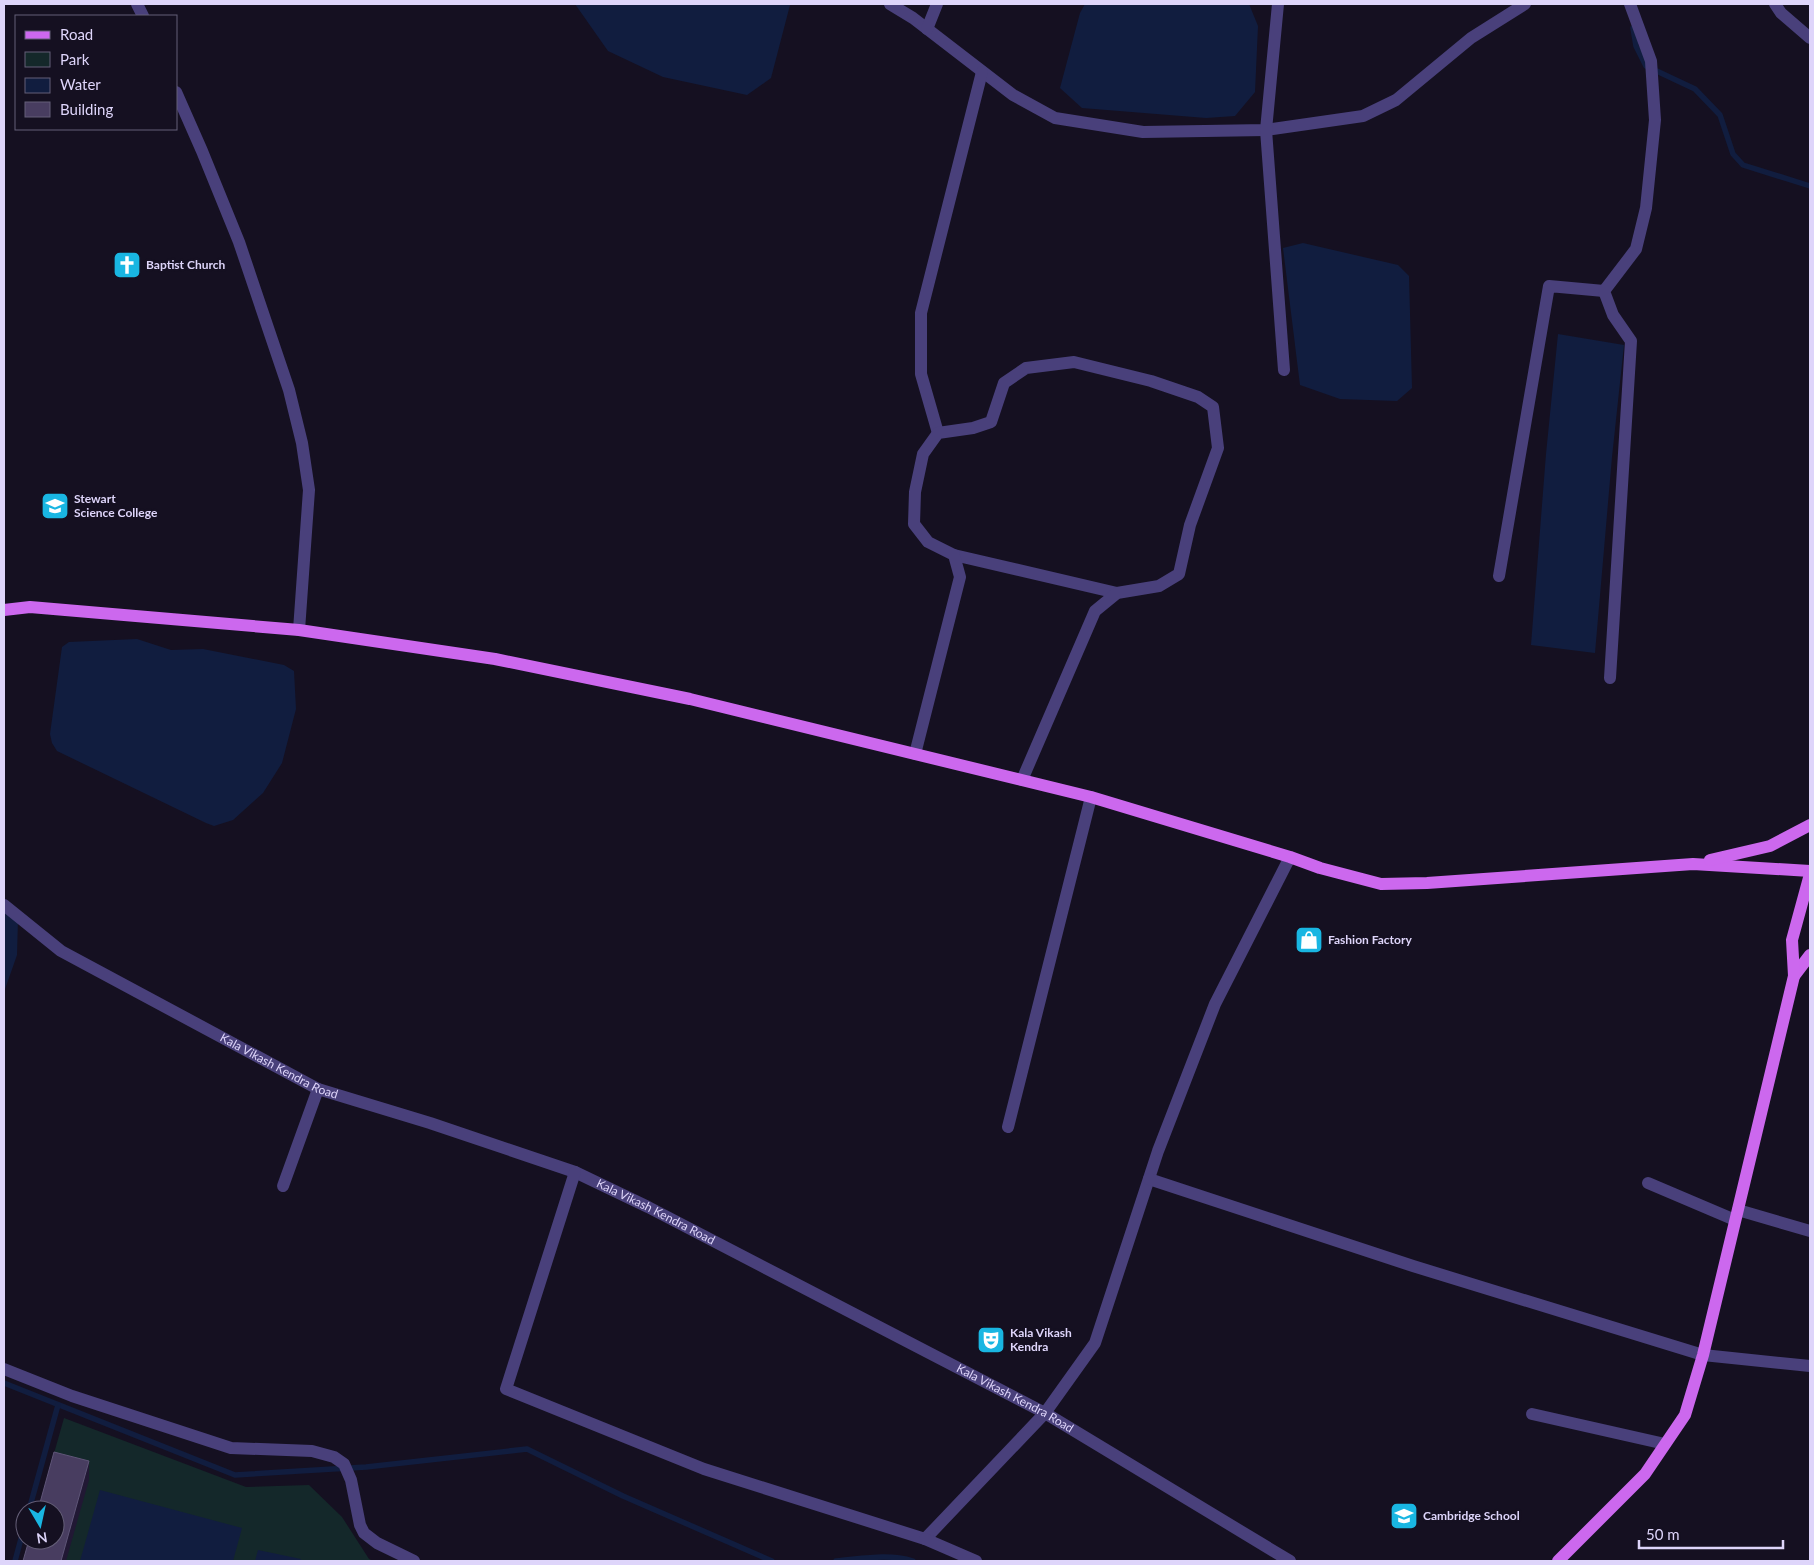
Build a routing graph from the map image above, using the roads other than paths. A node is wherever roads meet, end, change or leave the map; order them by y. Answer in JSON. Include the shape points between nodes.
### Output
{"nodes":[{"id":1,"x":890,"y":4,"type":"edge"},
{"id":2,"x":937,"y":4,"type":"edge"},
{"id":3,"x":1278,"y":4,"type":"edge"},
{"id":4,"x":1525,"y":4,"type":"edge"},
{"id":5,"x":1630,"y":4,"type":"edge"},
{"id":6,"x":1775,"y":4,"type":"edge"},
{"id":7,"x":927,"y":29,"type":"junction"},
{"id":8,"x":1810,"y":38,"type":"edge"},
{"id":9,"x":982,"y":72,"type":"junction"},
{"id":10,"x":178,"y":97,"type":"edge"},
{"id":11,"x":1266,"y":130,"type":"junction"},
{"id":12,"x":1604,"y":291,"type":"junction"},
{"id":13,"x":1284,"y":370,"type":"dead end"},
{"id":14,"x":938,"y":433,"type":"junction"},
{"id":15,"x":954,"y":555,"type":"junction"},
{"id":16,"x":1499,"y":576,"type":"dead end"},
{"id":17,"x":1117,"y":593,"type":"junction"},
{"id":18,"x":4,"y":610,"type":"edge"},
{"id":19,"x":299,"y":630,"type":"junction"},
{"id":20,"x":1610,"y":678,"type":"dead end"},
{"id":21,"x":915,"y":754,"type":"junction"},
{"id":22,"x":1022,"y":780,"type":"junction"},
{"id":23,"x":1091,"y":798,"type":"junction"},
{"id":24,"x":1810,"y":825,"type":"edge"},
{"id":25,"x":1290,"y":857,"type":"junction"},
{"id":26,"x":1693,"y":864,"type":"junction"},
{"id":27,"x":1810,"y":872,"type":"edge"},
{"id":28,"x":4,"y":905,"type":"edge"},
{"id":29,"x":1810,"y":955,"type":"edge"},
{"id":30,"x":1794,"y":976,"type":"junction"},
{"id":31,"x":318,"y":1089,"type":"junction"},
{"id":32,"x":1008,"y":1127,"type":"dead end"},
{"id":33,"x":575,"y":1172,"type":"junction"},
{"id":34,"x":1149,"y":1179,"type":"junction"},
{"id":35,"x":1648,"y":1184,"type":"dead end"},
{"id":36,"x":283,"y":1186,"type":"dead end"},
{"id":37,"x":1737,"y":1215,"type":"junction"},
{"id":38,"x":1810,"y":1232,"type":"edge"},
{"id":39,"x":1703,"y":1355,"type":"junction"},
{"id":40,"x":1810,"y":1366,"type":"edge"},
{"id":41,"x":4,"y":1369,"type":"edge"},
{"id":42,"x":1045,"y":1413,"type":"junction"},
{"id":43,"x":1532,"y":1414,"type":"dead end"},
{"id":44,"x":1665,"y":1444,"type":"junction"},
{"id":45,"x":925,"y":1539,"type":"junction"},
{"id":46,"x":414,"y":1561,"type":"edge"},
{"id":47,"x":976,"y":1561,"type":"edge"},
{"id":48,"x":1290,"y":1561,"type":"edge"},
{"id":49,"x":1558,"y":1561,"type":"edge"}],
"edges":[{"from":1,"to":7,"type":"street"},
{"from":2,"to":7,"type":"street"},
{"from":3,"to":11,"type":"street"},
{"from":4,"to":11,"type":"street","via":[[1471,38],[1396,100],[1363,116]]},
{"from":5,"to":12,"type":"street","via":[[1651,61],[1655,120],[1646,208],[1636,249]]},
{"from":6,"to":8,"type":"street"},
{"from":7,"to":9,"type":"street"},
{"from":9,"to":11,"type":"street","via":[[1013,95],[1055,118],[1143,132]]},
{"from":9,"to":14,"type":"street","via":[[922,313],[920,374]]},
{"from":10,"to":19,"type":"street","via":[[239,242],[289,390],[300,434],[309,490]]},
{"from":11,"to":13,"type":"street"},
{"from":12,"to":16,"type":"street","via":[[1549,286]]},
{"from":12,"to":20,"type":"street","via":[[1613,315],[1631,341]]},
{"from":14,"to":15,"type":"street","via":[[923,454],[915,492],[914,524],[928,542]]},
{"from":14,"to":17,"type":"street","via":[[991,422],[1004,383],[1026,368],[1074,362],[1151,381],[1198,397],[1214,407],[1218,448],[1190,525],[1179,574],[1159,586]]},
{"from":15,"to":17,"type":"street"},
{"from":15,"to":21,"type":"street","via":[[960,577]]},
{"from":17,"to":22,"type":"street","via":[[1096,612]]},
{"from":18,"to":19,"type":"main road","via":[[30,607]]},
{"from":19,"to":21,"type":"main road","via":[[515,663],[690,699]]},
{"from":21,"to":22,"type":"main road"},
{"from":22,"to":23,"type":"main road"},
{"from":23,"to":25,"type":"main road"},
{"from":23,"to":32,"type":"street"},
{"from":24,"to":26,"type":"main road","via":[[1770,846]]},
{"from":25,"to":26,"type":"main road","via":[[1381,884]]},
{"from":25,"to":34,"type":"street","via":[[1215,1004]]},
{"from":26,"to":27,"type":"main road"},
{"from":27,"to":30,"type":"main road","via":[[1792,940]]},
{"from":28,"to":31,"type":"street","name":"Kala Vikash Kendra Road","via":[[61,951]]},
{"from":29,"to":30,"type":"main road"},
{"from":30,"to":37,"type":"main road"},
{"from":31,"to":33,"type":"street","name":"Kala Vikash Kendra Road"},
{"from":31,"to":36,"type":"street"},
{"from":33,"to":42,"type":"street","name":"Kala Vikash Kendra Road","via":[[657,1211]]},
{"from":33,"to":45,"type":"street","via":[[506,1390],[704,1469]]},
{"from":34,"to":39,"type":"street","via":[[1413,1266]]},
{"from":34,"to":42,"type":"street","via":[[1095,1343]]},
{"from":35,"to":37,"type":"street"},
{"from":37,"to":38,"type":"street"},
{"from":37,"to":39,"type":"main road"},
{"from":39,"to":40,"type":"street"},
{"from":39,"to":44,"type":"main road","via":[[1685,1415]]},
{"from":41,"to":46,"type":"street","via":[[72,1396],[232,1448],[312,1451],[334,1457],[344,1464],[351,1480],[364,1533]]},
{"from":42,"to":45,"type":"street"},
{"from":42,"to":48,"type":"street","name":"Kala Vikash Kendra Road"},
{"from":43,"to":44,"type":"street"},
{"from":44,"to":49,"type":"main road","via":[[1645,1474]]},
{"from":45,"to":47,"type":"street"}]}
